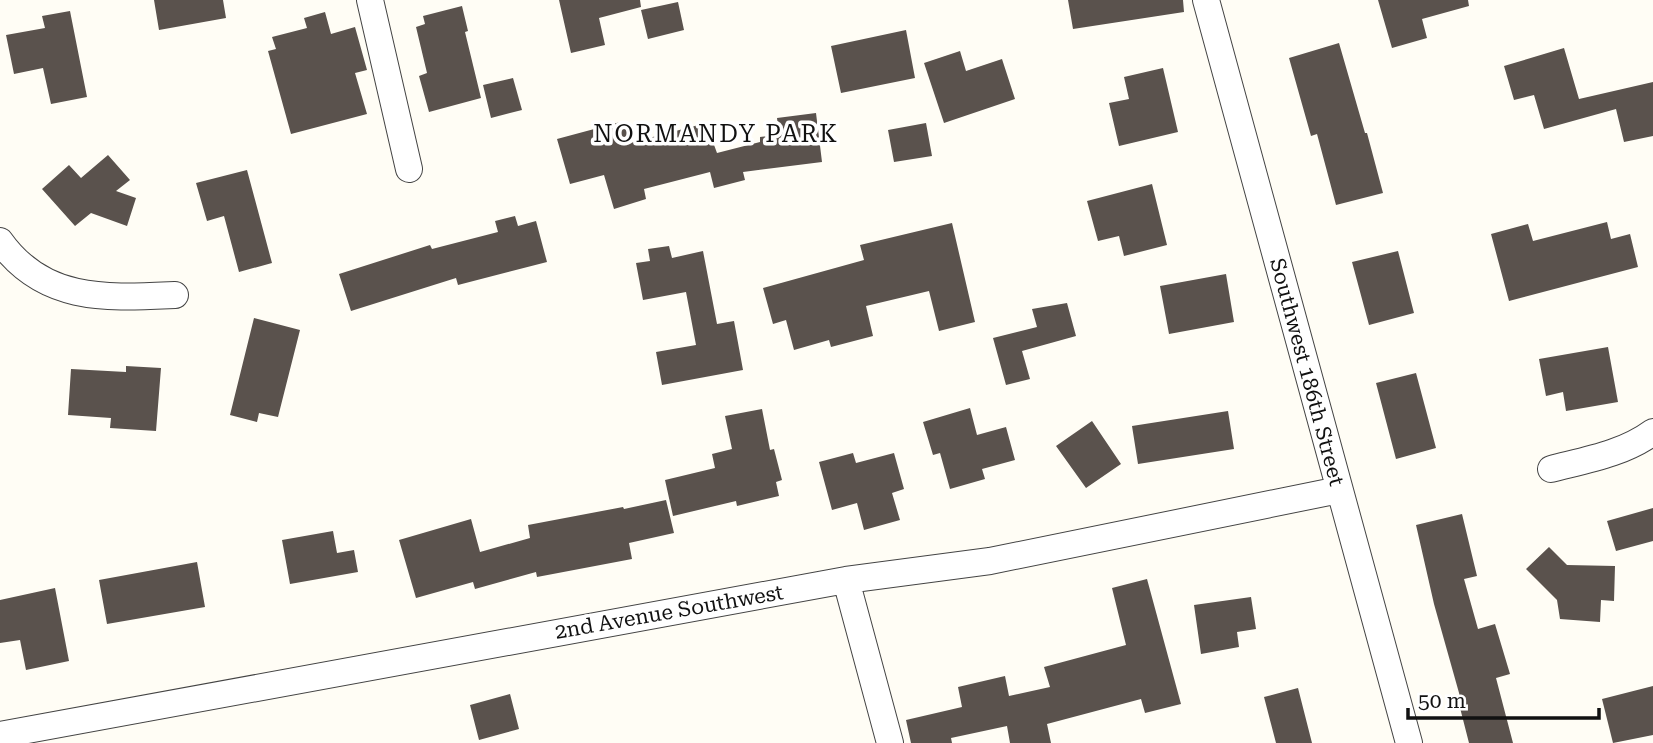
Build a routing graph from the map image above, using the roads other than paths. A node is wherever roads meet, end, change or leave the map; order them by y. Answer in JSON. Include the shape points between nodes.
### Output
{"nodes":[{"id":1,"x":370,"y":0,"type":"edge"},
{"id":2,"x":1206,"y":0,"type":"edge"},
{"id":3,"x":409,"y":169,"type":"dead end"},
{"id":4,"x":0,"y":241,"type":"edge"},
{"id":5,"x":175,"y":295,"type":"dead end"},
{"id":6,"x":1653,"y":432,"type":"edge"},
{"id":7,"x":1551,"y":469,"type":"dead end"},
{"id":8,"x":1339,"y":490,"type":"junction"},
{"id":9,"x":846,"y":580,"type":"junction"},
{"id":10,"x":0,"y":735,"type":"edge"},
{"id":11,"x":890,"y":743,"type":"edge"},
{"id":12,"x":1409,"y":743,"type":"edge"}],
"edges":[{"from":1,"to":3,"type":"street"},
{"from":2,"to":8,"type":"street","name":"Southwest 186th Street"},
{"from":4,"to":5,"type":"street","via":[[22,267],[80,294],[113,298]]},
{"from":6,"to":7,"type":"street","via":[[1616,452]]},
{"from":8,"to":9,"type":"street","name":"2nd Avenue Southwest","via":[[990,561]]},
{"from":8,"to":12,"type":"street","name":"Southwest 186th Street"},
{"from":9,"to":10,"type":"street","name":"2nd Avenue Southwest"},
{"from":9,"to":11,"type":"street"}]}
